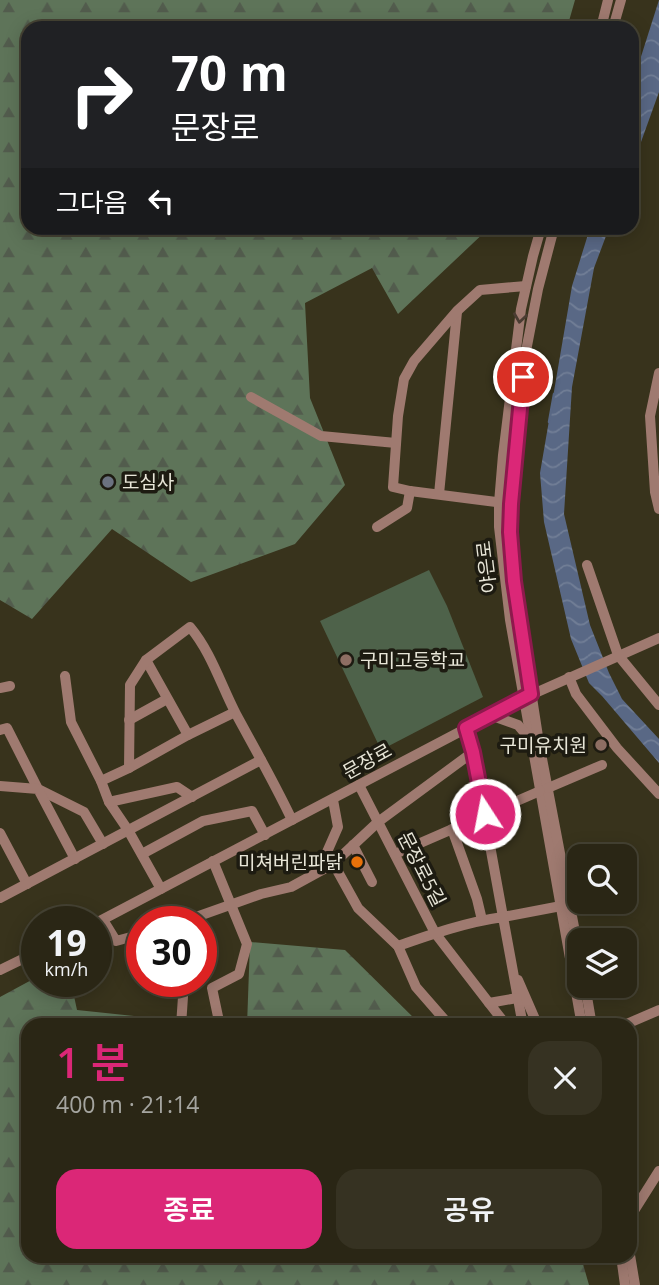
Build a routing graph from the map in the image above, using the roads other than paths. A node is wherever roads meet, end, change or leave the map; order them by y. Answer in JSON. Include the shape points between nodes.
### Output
{"nodes":[{"id":1,"x":608,"y":0,"type":"edge"},
{"id":2,"x":621,"y":0,"type":"edge"},
{"id":3,"x":603,"y":21,"type":"edge"},
{"id":4,"x":614,"y":21,"type":"edge"},
{"id":5,"x":539,"y":235,"type":"edge"},
{"id":6,"x":552,"y":235,"type":"edge"},
{"id":7,"x":526,"y":286,"type":"junction"},
{"id":8,"x":457,"y":311,"type":"junction"},
{"id":9,"x":659,"y":373,"type":"edge"},
{"id":10,"x":251,"y":397,"type":"dead end"},
{"id":11,"x":396,"y":443,"type":"junction"},
{"id":12,"x":410,"y":491,"type":"junction"},
{"id":13,"x":439,"y":494,"type":"junction"},
{"id":14,"x":505,"y":503,"type":"junction"},
{"id":15,"x":659,"y":509,"type":"edge"},
{"id":16,"x":377,"y":527,"type":"dead end"},
{"id":17,"x":587,"y":565,"type":"dead end"},
{"id":18,"x":659,"y":638,"type":"edge"},
{"id":19,"x":618,"y":656,"type":"junction"},
{"id":20,"x":146,"y":660,"type":"junction"},
{"id":21,"x":65,"y":676,"type":"dead end"},
{"id":22,"x":569,"y":677,"type":"junction"},
{"id":23,"x":527,"y":696,"type":"junction"},
{"id":24,"x":167,"y":699,"type":"junction"},
{"id":25,"x":659,"y":705,"type":"edge"},
{"id":26,"x":235,"y":712,"type":"junction"},
{"id":27,"x":490,"y":715,"type":"junction"},
{"id":28,"x":129,"y":720,"type":"junction"},
{"id":29,"x":466,"y":728,"type":"junction"},
{"id":30,"x":0,"y":730,"type":"edge"},
{"id":31,"x":188,"y":735,"type":"junction"},
{"id":32,"x":531,"y":739,"type":"junction"},
{"id":33,"x":473,"y":752,"type":"junction"},
{"id":34,"x":261,"y":760,"type":"junction"},
{"id":35,"x":602,"y":765,"type":"dead end"},
{"id":36,"x":129,"y":768,"type":"junction"},
{"id":37,"x":101,"y":781,"type":"junction"},
{"id":38,"x":359,"y":785,"type":"junction"},
{"id":39,"x":0,"y":786,"type":"edge"},
{"id":40,"x":38,"y":789,"type":"junction"},
{"id":41,"x":544,"y":790,"type":"junction"},
{"id":42,"x":659,"y":794,"type":"edge"},
{"id":43,"x":192,"y":797,"type":"junction"},
{"id":44,"x":333,"y":800,"type":"junction"},
{"id":45,"x":109,"y":802,"type":"junction"},
{"id":46,"x":485,"y":814,"type":"junction"},
{"id":47,"x":292,"y":820,"type":"junction"},
{"id":48,"x":378,"y":822,"type":"junction"},
{"id":49,"x":452,"y":829,"type":"junction"},
{"id":50,"x":128,"y":830,"type":"junction"},
{"id":51,"x":0,"y":833,"type":"edge"},
{"id":52,"x":265,"y":835,"type":"junction"},
{"id":53,"x":103,"y":844,"type":"junction"},
{"id":54,"x":353,"y":845,"type":"junction"},
{"id":55,"x":142,"y":854,"type":"junction"},
{"id":56,"x":395,"y":854,"type":"junction"},
{"id":57,"x":75,"y":859,"type":"junction"},
{"id":58,"x":213,"y":861,"type":"junction"},
{"id":59,"x":333,"y":864,"type":"junction"},
{"id":60,"x":372,"y":882,"type":"dead end"},
{"id":61,"x":27,"y":884,"type":"junction"},
{"id":62,"x":161,"y":889,"type":"junction"},
{"id":63,"x":0,"y":898,"type":"edge"},
{"id":64,"x":231,"y":904,"type":"junction"},
{"id":65,"x":561,"y":906,"type":"junction"},
{"id":66,"x":217,"y":909,"type":"edge"},
{"id":67,"x":112,"y":916,"type":"edge"},
{"id":68,"x":503,"y":917,"type":"junction"},
{"id":69,"x":482,"y":920,"type":"junction"},
{"id":70,"x":574,"y":928,"type":"edge"},
{"id":71,"x":435,"y":933,"type":"junction"},
{"id":72,"x":398,"y":946,"type":"junction"},
{"id":73,"x":21,"y":958,"type":"edge"},
{"id":74,"x":1,"y":965,"type":"edge"},
{"id":75,"x":513,"y":972,"type":"junction"},
{"id":76,"x":183,"y":997,"type":"edge"},
{"id":77,"x":517,"y":998,"type":"junction"},
{"id":78,"x":587,"y":998,"type":"edge"},
{"id":79,"x":489,"y":1003,"type":"junction"},
{"id":80,"x":659,"y":1010,"type":"edge"},
{"id":81,"x":182,"y":1018,"type":"edge"},
{"id":82,"x":218,"y":1018,"type":"edge"},
{"id":83,"x":443,"y":1018,"type":"edge"},
{"id":84,"x":501,"y":1018,"type":"edge"},
{"id":85,"x":521,"y":1018,"type":"edge"},
{"id":86,"x":534,"y":1018,"type":"edge"},
{"id":87,"x":581,"y":1018,"type":"edge"},
{"id":88,"x":591,"y":1018,"type":"edge"},
{"id":89,"x":637,"y":1020,"type":"edge"},
{"id":90,"x":659,"y":1171,"type":"edge"},
{"id":91,"x":637,"y":1206,"type":"edge"},
{"id":92,"x":621,"y":1263,"type":"edge"},
{"id":93,"x":621,"y":1263,"type":"edge"},
{"id":94,"x":631,"y":1263,"type":"edge"},
{"id":95,"x":615,"y":1285,"type":"edge"},
{"id":96,"x":625,"y":1285,"type":"edge"},
{"id":97,"x":635,"y":1285,"type":"edge"}],
"edges":[{"from":1,"to":3,"type":"street"},
{"from":2,"to":4,"type":"street"},
{"from":5,"to":7,"type":"street","name":"야은로"},
{"from":6,"to":14,"type":"street","name":"야은로","via":[[526,351]]},
{"from":7,"to":8,"type":"street","via":[[480,290]]},
{"from":7,"to":14,"type":"street","name":"야은로","one_way":true,"via":[[505,443]]},
{"from":8,"to":11,"type":"street","via":[[414,360],[404,379]]},
{"from":8,"to":13,"type":"street"},
{"from":9,"to":15,"type":"street","via":[[650,416]]},
{"from":10,"to":11,"type":"street","via":[[321,436]]},
{"from":11,"to":12,"type":"street","via":[[393,487]]},
{"from":12,"to":13,"type":"street"},
{"from":12,"to":16,"type":"street","via":[[407,508]]},
{"from":13,"to":14,"type":"street"},
{"from":14,"to":23,"type":"street","name":"야은로"},
{"from":17,"to":19,"type":"street"},
{"from":18,"to":19,"type":"street","name":"문장로"},
{"from":19,"to":22,"type":"street","name":"문장로"},
{"from":19,"to":25,"type":"street"},
{"from":20,"to":24,"type":"street"},
{"from":20,"to":26,"type":"street","via":[[190,627]]},
{"from":20,"to":28,"type":"street","via":[[130,685]]},
{"from":21,"to":37,"type":"street","via":[[71,722]]},
{"from":22,"to":23,"type":"street","name":"문장로"},
{"from":22,"to":42,"type":"street","via":[[576,694],[617,748]]},
{"from":23,"to":27,"type":"street","name":"문장로"},
{"from":23,"to":32,"type":"street","name":"야은로"},
{"from":23,"to":41,"type":"street","name":"야은로"},
{"from":24,"to":28,"type":"street"},
{"from":24,"to":31,"type":"street"},
{"from":26,"to":31,"type":"street"},
{"from":26,"to":34,"type":"street"},
{"from":27,"to":29,"type":"street","name":"문장로"},
{"from":27,"to":32,"type":"street","via":[[518,725]]},
{"from":28,"to":36,"type":"street"},
{"from":29,"to":33,"type":"street"},
{"from":29,"to":38,"type":"street","name":"문장로"},
{"from":30,"to":40,"type":"street","via":[[7,728]]},
{"from":31,"to":36,"type":"street"},
{"from":32,"to":41,"type":"street","name":"야은로"},
{"from":33,"to":46,"type":"street"},
{"from":33,"to":48,"type":"street"},
{"from":34,"to":43,"type":"street"},
{"from":34,"to":47,"type":"street"},
{"from":35,"to":41,"type":"street"},
{"from":36,"to":37,"type":"street"},
{"from":37,"to":45,"type":"street"},
{"from":38,"to":44,"type":"street","name":"문장로"},
{"from":38,"to":48,"type":"street","name":"문장로5길"},
{"from":39,"to":40,"type":"street"},
{"from":40,"to":53,"type":"street","via":[[84,812]]},
{"from":40,"to":57,"type":"street"},
{"from":41,"to":46,"type":"street"},
{"from":41,"to":65,"type":"street","name":"야은로"},
{"from":41,"to":70,"type":"street","name":"야은로"},
{"from":43,"to":45,"type":"street","via":[[177,787]]},
{"from":43,"to":50,"type":"street"},
{"from":44,"to":47,"type":"street","name":"문장로"},
{"from":44,"to":59,"type":"street","via":[[338,827],[327,852]]},
{"from":45,"to":50,"type":"street"},
{"from":46,"to":49,"type":"street"},
{"from":46,"to":68,"type":"street"},
{"from":47,"to":52,"type":"street","name":"문장로"},
{"from":48,"to":54,"type":"street"},
{"from":48,"to":56,"type":"street","name":"문장로5길"},
{"from":49,"to":56,"type":"street"},
{"from":49,"to":69,"type":"street"},
{"from":50,"to":53,"type":"street"},
{"from":50,"to":55,"type":"street"},
{"from":51,"to":61,"type":"street"},
{"from":52,"to":55,"type":"street","via":[[252,811],[204,821]]},
{"from":52,"to":58,"type":"street","name":"문장로"},
{"from":53,"to":57,"type":"street"},
{"from":54,"to":59,"type":"street"},
{"from":54,"to":60,"type":"street"},
{"from":55,"to":62,"type":"street"},
{"from":56,"to":71,"type":"street","name":"문장로5길"},
{"from":57,"to":61,"type":"street"},
{"from":58,"to":62,"type":"street","name":"문장로"},
{"from":58,"to":64,"type":"street"},
{"from":59,"to":64,"type":"street","via":[[292,887]]},
{"from":59,"to":72,"type":"street","via":[[358,908]]},
{"from":61,"to":63,"type":"street"},
{"from":62,"to":67,"type":"street","name":"문장로"},
{"from":64,"to":66,"type":"street"},
{"from":64,"to":82,"type":"street","via":[[247,944],[239,974],[212,988]]},
{"from":65,"to":68,"type":"street"},
{"from":65,"to":87,"type":"street","name":"야은로"},
{"from":68,"to":69,"type":"street"},
{"from":68,"to":75,"type":"street"},
{"from":69,"to":71,"type":"street"},
{"from":71,"to":72,"type":"street"},
{"from":71,"to":79,"type":"street","name":"문장로5길"},
{"from":72,"to":83,"type":"street","via":[[416,987]]},
{"from":73,"to":74,"type":"street"},
{"from":75,"to":77,"type":"street"},
{"from":75,"to":86,"type":"street"},
{"from":76,"to":81,"type":"street"},
{"from":77,"to":79,"type":"street"},
{"from":77,"to":85,"type":"street"},
{"from":78,"to":88,"type":"street"},
{"from":79,"to":84,"type":"street","name":"문장로5길"},
{"from":80,"to":89,"type":"street"},
{"from":90,"to":91,"type":"street"},
{"from":92,"to":95,"type":"street"},
{"from":93,"to":96,"type":"street"},
{"from":94,"to":97,"type":"street"}]}
